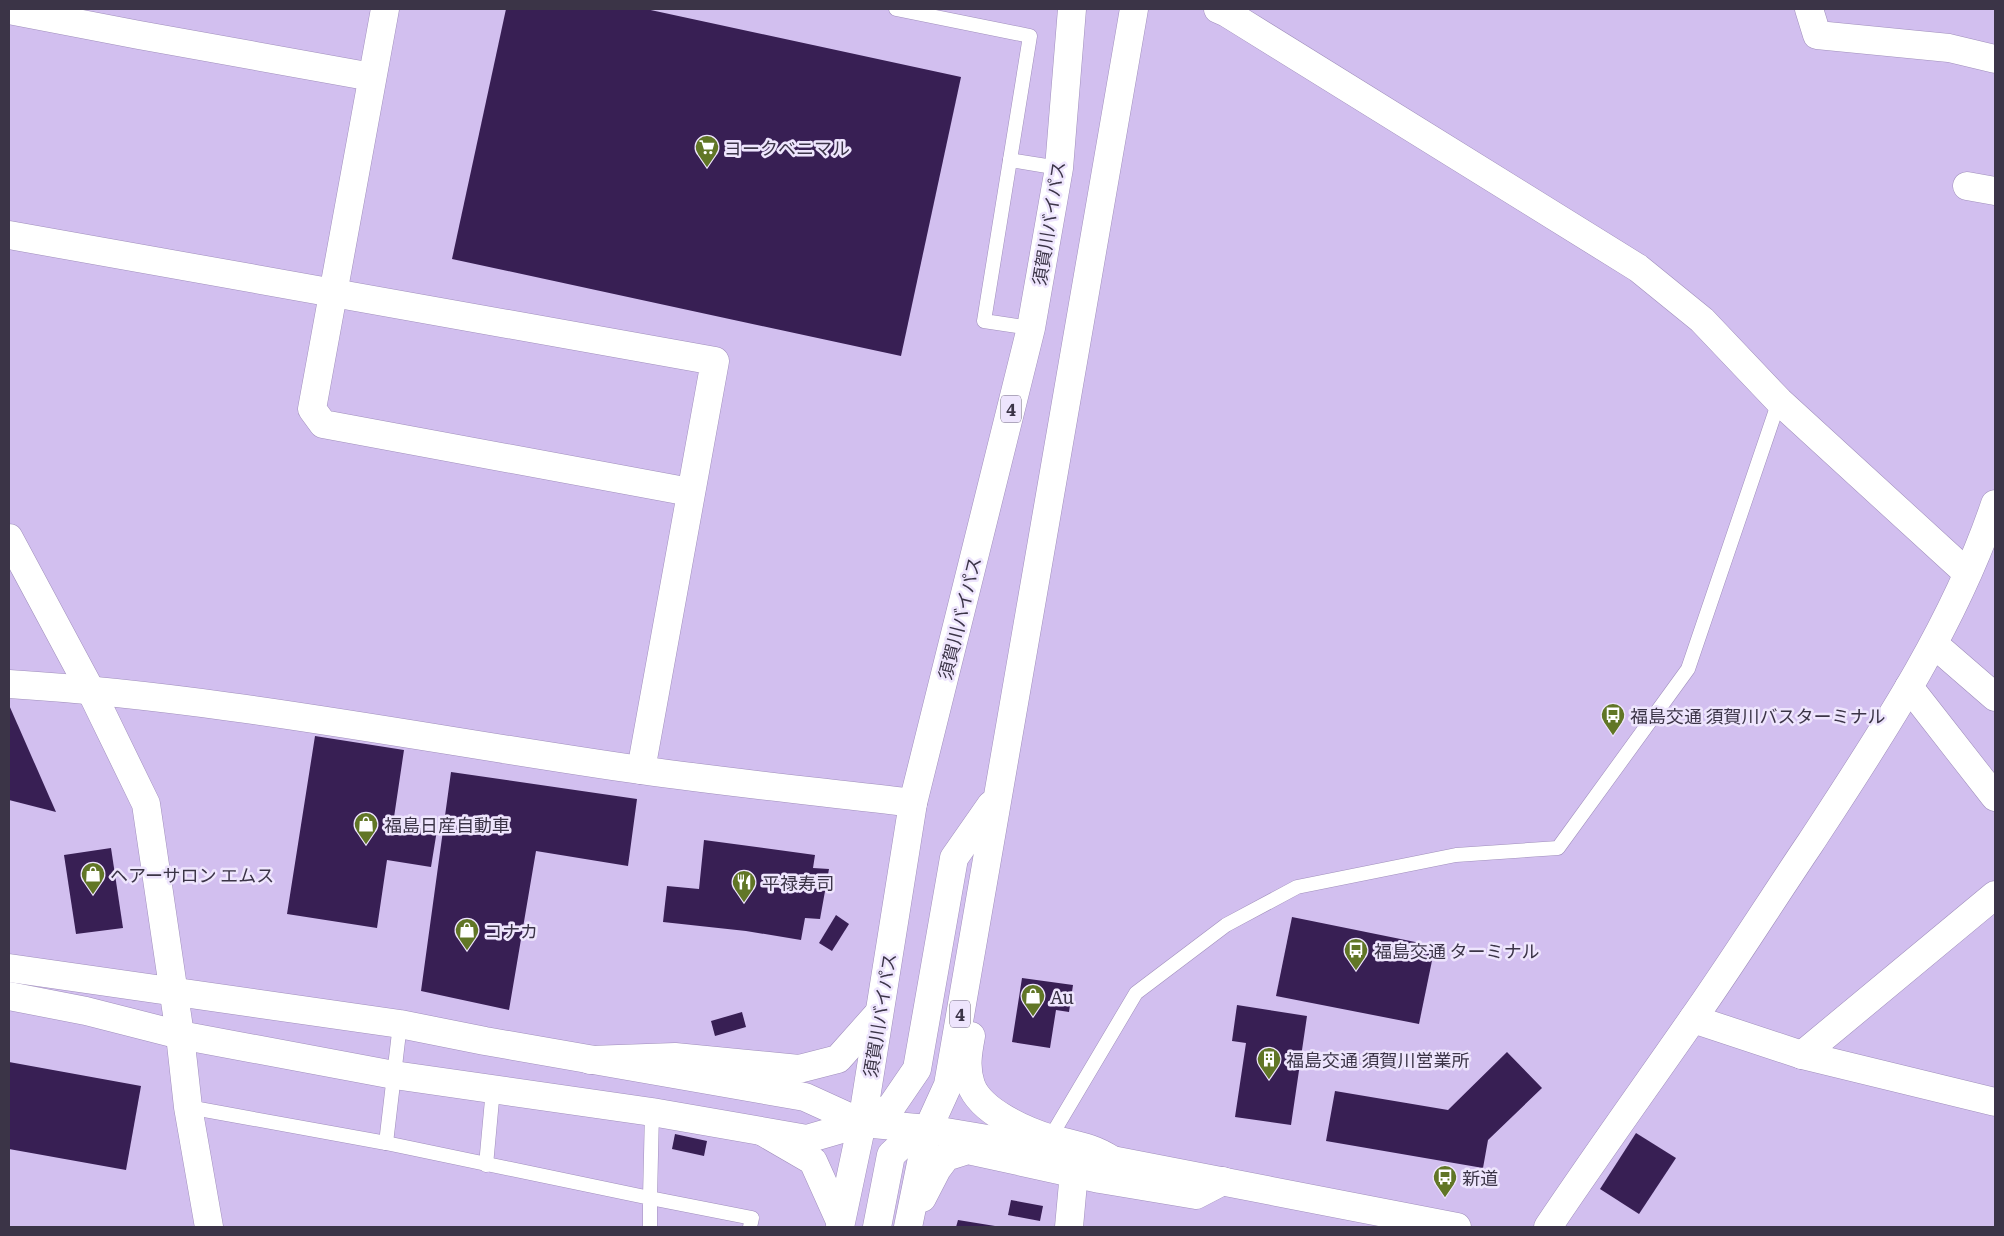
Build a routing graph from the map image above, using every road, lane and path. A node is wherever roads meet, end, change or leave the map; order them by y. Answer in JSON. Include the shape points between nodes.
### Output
{"nodes":[{"id":1,"x":385,"y":9,"type":"edge"},
{"id":2,"x":896,"y":9,"type":"edge"},
{"id":3,"x":1072,"y":9,"type":"edge"},
{"id":4,"x":1134,"y":9,"type":"edge"},
{"id":5,"x":1218,"y":9,"type":"edge"},
{"id":6,"x":1808,"y":9,"type":"edge"},
{"id":7,"x":9,"y":10,"type":"edge"},
{"id":8,"x":1995,"y":59,"type":"edge"},
{"id":9,"x":372,"y":77,"type":"junction"},
{"id":10,"x":1010,"y":160,"type":"junction"},
{"id":11,"x":1058,"y":168,"type":"junction"},
{"id":12,"x":1967,"y":186,"type":"dead end"},
{"id":13,"x":1995,"y":191,"type":"edge"},
{"id":14,"x":9,"y":235,"type":"edge"},
{"id":15,"x":333,"y":292,"type":"junction"},
{"id":16,"x":1031,"y":328,"type":"junction"},
{"id":17,"x":1779,"y":401,"type":"junction"},
{"id":18,"x":690,"y":492,"type":"junction"},
{"id":19,"x":1995,"y":504,"type":"edge"},
{"id":20,"x":9,"y":538,"type":"edge"},
{"id":21,"x":1967,"y":573,"type":"junction"},
{"id":22,"x":1935,"y":645,"type":"junction"},
{"id":23,"x":9,"y":684,"type":"edge"},
{"id":24,"x":1909,"y":687,"type":"junction"},
{"id":25,"x":90,"y":689,"type":"junction"},
{"id":26,"x":1995,"y":697,"type":"edge"},
{"id":27,"x":641,"y":770,"type":"junction"},
{"id":28,"x":1995,"y":797,"type":"edge"},
{"id":29,"x":996,"y":798,"type":"junction"},
{"id":30,"x":913,"y":804,"type":"junction"},
{"id":31,"x":987,"y":851,"type":"junction"},
{"id":32,"x":1995,"y":895,"type":"edge"},
{"id":33,"x":9,"y":968,"type":"edge"},
{"id":34,"x":173,"y":993,"type":"junction"},
{"id":35,"x":9,"y":996,"type":"edge"},
{"id":36,"x":878,"y":1014,"type":"junction"},
{"id":37,"x":1693,"y":1019,"type":"junction"},
{"id":38,"x":400,"y":1024,"type":"junction"},
{"id":39,"x":180,"y":1035,"type":"junction"},
{"id":40,"x":1802,"y":1055,"type":"junction"},
{"id":41,"x":590,"y":1060,"type":"junction"},
{"id":42,"x":394,"y":1075,"type":"junction"},
{"id":43,"x":492,"y":1090,"type":"junction"},
{"id":44,"x":1995,"y":1102,"type":"edge"},
{"id":45,"x":188,"y":1107,"type":"junction"},
{"id":46,"x":652,"y":1112,"type":"junction"},
{"id":47,"x":862,"y":1123,"type":"junction"},
{"id":48,"x":928,"y":1129,"type":"junction"},
{"id":49,"x":763,"y":1132,"type":"junction"},
{"id":50,"x":1050,"y":1138,"type":"junction"},
{"id":51,"x":386,"y":1143,"type":"junction"},
{"id":52,"x":1112,"y":1160,"type":"junction"},
{"id":53,"x":486,"y":1165,"type":"junction"},
{"id":54,"x":1074,"y":1172,"type":"junction"},
{"id":55,"x":1223,"y":1181,"type":"junction"},
{"id":56,"x":650,"y":1198,"type":"junction"},
{"id":57,"x":840,"y":1224,"type":"edge"},
{"id":58,"x":209,"y":1227,"type":"edge"},
{"id":59,"x":650,"y":1227,"type":"edge"},
{"id":60,"x":750,"y":1227,"type":"edge"},
{"id":61,"x":877,"y":1227,"type":"edge"},
{"id":62,"x":908,"y":1227,"type":"edge"},
{"id":63,"x":1069,"y":1227,"type":"edge"},
{"id":64,"x":1457,"y":1227,"type":"edge"},
{"id":65,"x":1548,"y":1227,"type":"edge"}],
"edges":[{"from":1,"to":9,"type":"main road"},
{"from":2,"to":10,"type":"lane","via":[[1030,36]]},
{"from":3,"to":11,"type":"main road","name":"須賀川バイパス","number":"4"},
{"from":4,"to":29,"type":"main road","number":"4"},
{"from":5,"to":17,"type":"main road","via":[[1638,268],[1702,320]]},
{"from":6,"to":8,"type":"main road","via":[[1817,35],[1949,48]]},
{"from":7,"to":9,"type":"main road"},
{"from":9,"to":15,"type":"main road"},
{"from":10,"to":11,"type":"lane"},
{"from":10,"to":16,"type":"lane","via":[[984,322]]},
{"from":11,"to":16,"type":"main road","name":"須賀川バイパス","number":"4"},
{"from":12,"to":13,"type":"main road"},
{"from":14,"to":15,"type":"main road"},
{"from":15,"to":18,"type":"main road","via":[[312,409],[323,424]]},
{"from":15,"to":18,"type":"main road","via":[[715,362]]},
{"from":16,"to":30,"type":"main road","name":"須賀川バイパス","number":"4"},
{"from":17,"to":21,"type":"main road"},
{"from":17,"to":50,"type":"lane","via":[[1688,669],[1558,848],[1456,856],[1297,887],[1226,925],[1136,993]]},
{"from":18,"to":27,"type":"main road"},
{"from":19,"to":21,"type":"main road","via":[[1981,546]]},
{"from":20,"to":25,"type":"main road"},
{"from":21,"to":22,"type":"main road"},
{"from":22,"to":24,"type":"main road"},
{"from":22,"to":26,"type":"main road"},
{"from":23,"to":25,"type":"main road"},
{"from":24,"to":28,"type":"main road"},
{"from":24,"to":37,"type":"main road"},
{"from":25,"to":27,"type":"main road","via":[[282,714]]},
{"from":25,"to":34,"type":"main road","via":[[146,804]]},
{"from":27,"to":30,"type":"main road"},
{"from":29,"to":31,"type":"main road","number":"4"},
{"from":29,"to":47,"type":"main road","via":[[954,858],[917,1068],[891,1107]]},
{"from":30,"to":36,"type":"main road","name":"須賀川バイパス","number":"4"},
{"from":31,"to":48,"type":"main road","number":"4","via":[[948,1085]]},
{"from":31,"to":50,"type":"main road","via":[[987,937],[967,1060],[972,1085],[982,1102],[1005,1119]]},
{"from":32,"to":40,"type":"main road"},
{"from":33,"to":34,"type":"main road"},
{"from":34,"to":38,"type":"main road"},
{"from":34,"to":39,"type":"main road"},
{"from":35,"to":39,"type":"main road"},
{"from":36,"to":41,"type":"main road","via":[[838,1059],[799,1069],[675,1057]]},
{"from":36,"to":47,"type":"main road","name":"須賀川バイパス","number":"4"},
{"from":37,"to":40,"type":"main road"},
{"from":37,"to":65,"type":"main road"},
{"from":38,"to":41,"type":"main road"},
{"from":38,"to":42,"type":"lane"},
{"from":39,"to":42,"type":"main road"},
{"from":39,"to":45,"type":"main road"},
{"from":40,"to":44,"type":"main road"},
{"from":41,"to":47,"type":"main road","via":[[805,1097]]},
{"from":42,"to":43,"type":"main road"},
{"from":42,"to":51,"type":"lane"},
{"from":43,"to":46,"type":"main road"},
{"from":43,"to":53,"type":"lane"},
{"from":45,"to":51,"type":"lane"},
{"from":45,"to":58,"type":"main road"},
{"from":46,"to":49,"type":"main road"},
{"from":46,"to":56,"type":"lane"},
{"from":47,"to":48,"type":"main road"},
{"from":47,"to":49,"type":"main road","via":[[807,1139]]},
{"from":47,"to":57,"type":"main road","name":"須賀川バイパス","number":"4"},
{"from":48,"to":52,"type":"main road"},
{"from":48,"to":61,"type":"main road","via":[[908,1139],[891,1155]]},
{"from":48,"to":62,"type":"main road","number":"4"},
{"from":49,"to":57,"type":"main road","via":[[813,1161]]},
{"from":50,"to":52,"type":"main road","via":[[1098,1151]]},
{"from":51,"to":53,"type":"lane"},
{"from":52,"to":55,"type":"main road"},
{"from":53,"to":56,"type":"lane"},
{"from":54,"to":55,"type":"main road","via":[[1196,1195]]},
{"from":54,"to":62,"type":"main road","via":[[968,1150],[946,1158],[937,1169]]},
{"from":54,"to":63,"type":"main road"},
{"from":55,"to":64,"type":"main road"},
{"from":56,"to":59,"type":"lane"},
{"from":56,"to":60,"type":"lane","via":[[752,1218]]}]}
